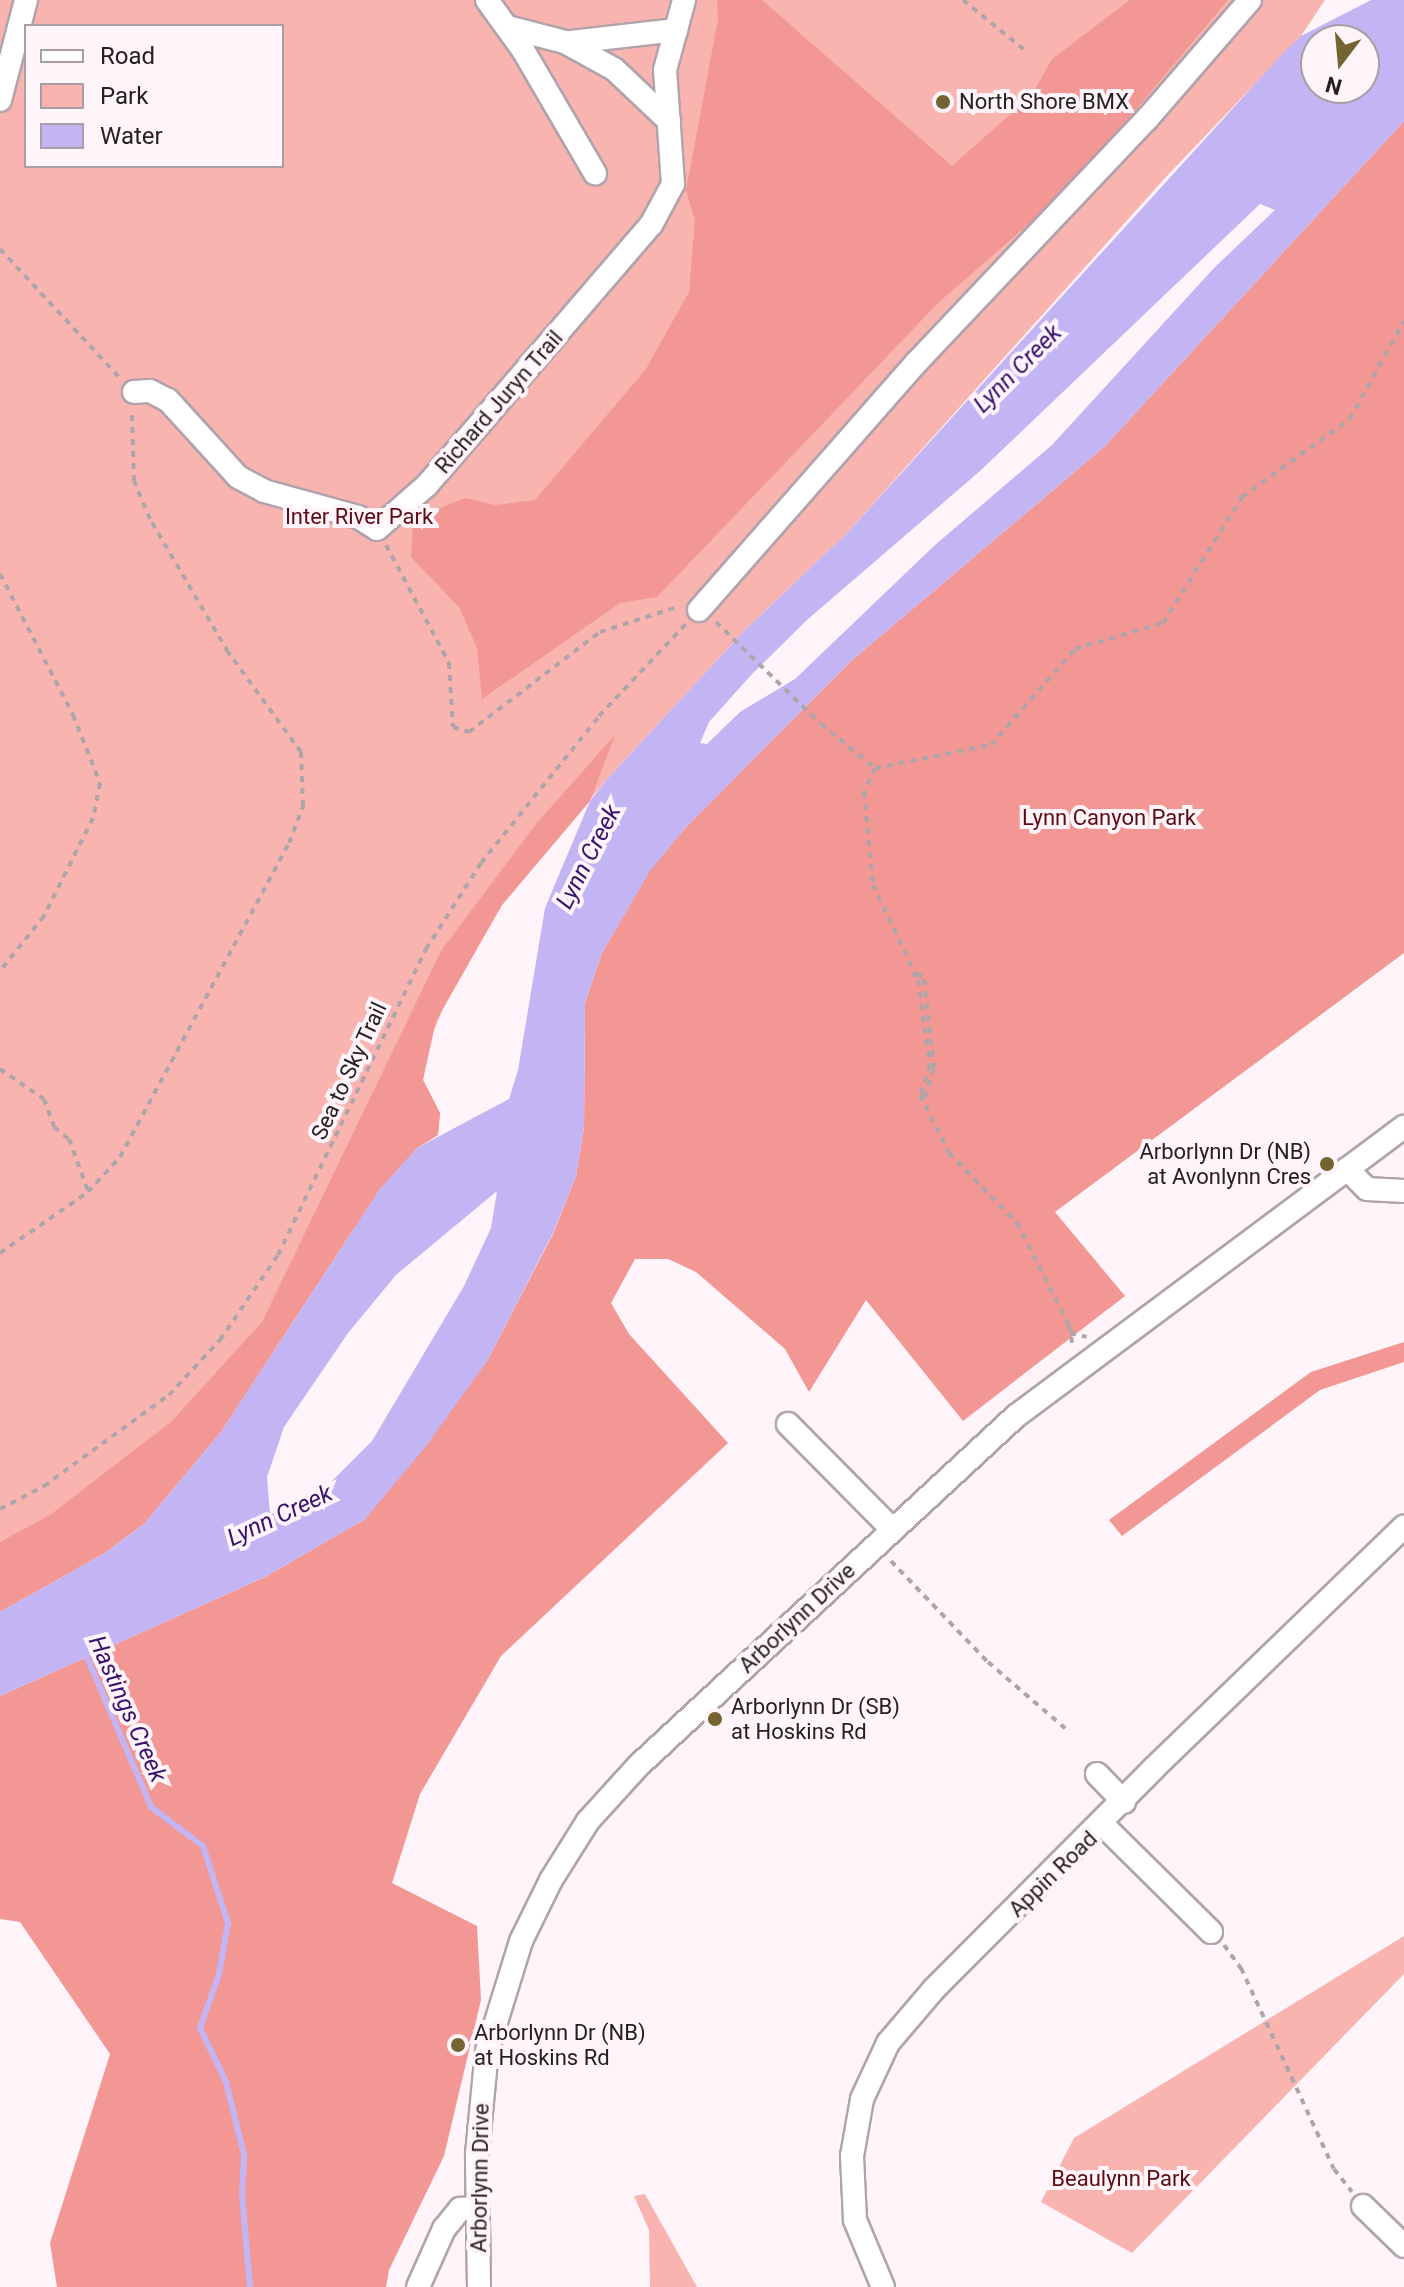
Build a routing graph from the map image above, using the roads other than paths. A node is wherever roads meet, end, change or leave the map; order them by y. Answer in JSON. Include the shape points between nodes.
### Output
{"nodes":[{"id":1,"x":26,"y":0,"type":"edge"},
{"id":2,"x":487,"y":0,"type":"edge"},
{"id":3,"x":684,"y":0,"type":"edge"},
{"id":4,"x":1250,"y":0,"type":"edge"},
{"id":5,"x":507,"y":27,"type":"junction"},
{"id":6,"x":676,"y":30,"type":"junction"},
{"id":7,"x":565,"y":42,"type":"junction"},
{"id":8,"x":0,"y":100,"type":"edge"},
{"id":9,"x":669,"y":121,"type":"junction"},
{"id":10,"x":595,"y":173,"type":"dead end"},
{"id":11,"x":134,"y":392,"type":"road end"},
{"id":12,"x":699,"y":610,"type":"road end"},
{"id":13,"x":1404,"y":1127,"type":"edge"},
{"id":14,"x":1347,"y":1169,"type":"junction"},
{"id":15,"x":1404,"y":1191,"type":"edge"},
{"id":16,"x":788,"y":1424,"type":"dead end"},
{"id":17,"x":1404,"y":1527,"type":"edge"},
{"id":18,"x":893,"y":1530,"type":"junction"},
{"id":19,"x":1097,"y":1774,"type":"dead end"},
{"id":20,"x":1124,"y":1802,"type":"junction"},
{"id":21,"x":1103,"y":1825,"type":"junction"},
{"id":22,"x":1211,"y":1932,"type":"road end"},
{"id":23,"x":1363,"y":2206,"type":"road end"},
{"id":24,"x":478,"y":2208,"type":"junction"},
{"id":25,"x":1404,"y":2246,"type":"edge"},
{"id":26,"x":418,"y":2287,"type":"edge"},
{"id":27,"x":479,"y":2287,"type":"edge"},
{"id":28,"x":883,"y":2287,"type":"edge"}],
"edges":[{"from":1,"to":8,"type":"street"},
{"from":2,"to":5,"type":"street"},
{"from":3,"to":6,"type":"street","name":"Richard Juryn Trail"},
{"from":4,"to":12,"type":"street","via":[[1147,119],[916,363]]},
{"from":5,"to":7,"type":"street"},
{"from":5,"to":10,"type":"street"},
{"from":6,"to":7,"type":"street","via":[[596,43]]},
{"from":6,"to":9,"type":"street","name":"Richard Juryn Trail","via":[[665,70]]},
{"from":7,"to":9,"type":"street","via":[[614,69]]},
{"from":9,"to":11,"type":"street","name":"Richard Juryn Trail","via":[[673,184],[651,225],[427,485],[377,529],[358,517],[264,491],[238,477],[168,400],[150,391]]},
{"from":13,"to":14,"type":"street","name":"Arborlynn Drive"},
{"from":14,"to":15,"type":"street","via":[[1367,1189]]},
{"from":14,"to":18,"type":"street","name":"Arborlynn Drive","via":[[1016,1416]]},
{"from":16,"to":18,"type":"street"},
{"from":17,"to":20,"type":"street","name":"Appin Road"},
{"from":18,"to":24,"type":"street","name":"Arborlynn Drive","via":[[639,1765],[567,1853],[521,1941],[493,2027],[479,2121]]},
{"from":19,"to":20,"type":"street"},
{"from":20,"to":21,"type":"street","name":"Appin Road"},
{"from":21,"to":22,"type":"street"},
{"from":21,"to":28,"type":"street","name":"Appin Road","via":[[934,1989],[888,2043],[873,2071],[856,2125],[851,2189],[855,2220]]},
{"from":23,"to":25,"type":"street"},
{"from":24,"to":26,"type":"street","via":[[460,2209],[444,2229]]},
{"from":24,"to":27,"type":"street","name":"Arborlynn Drive"}]}
